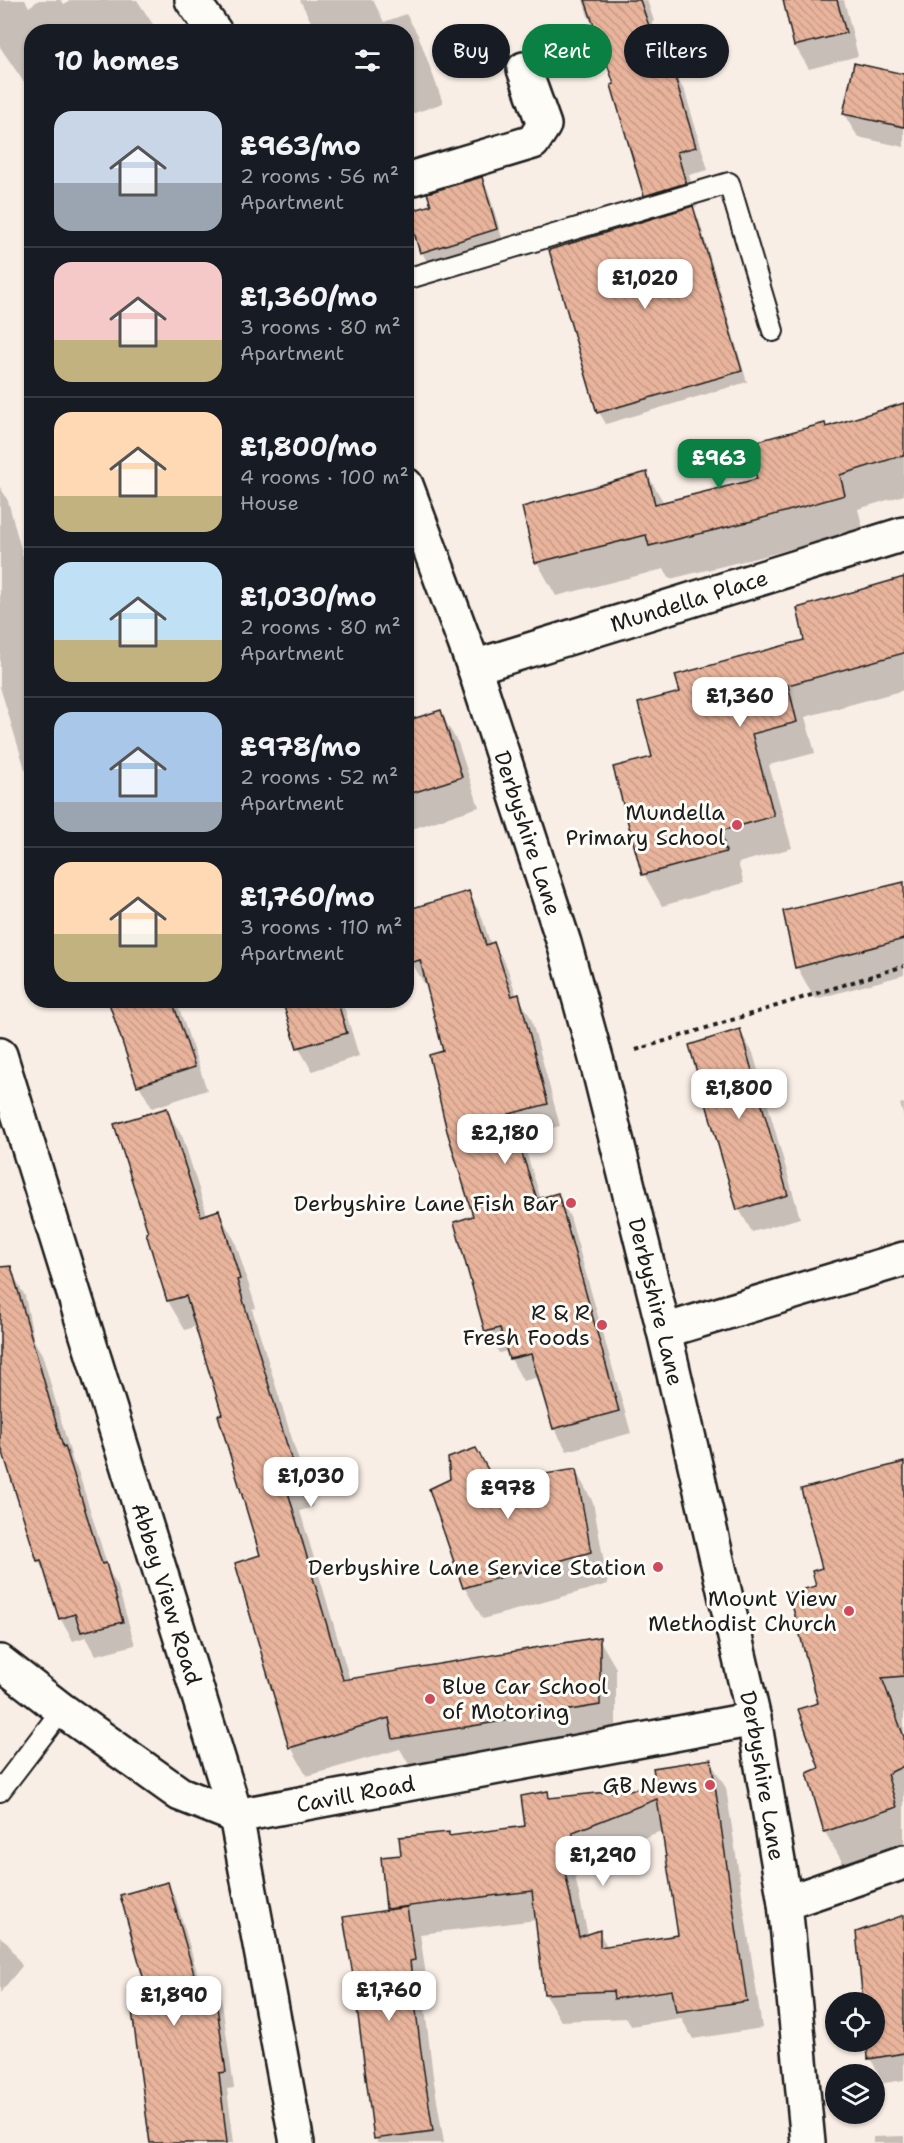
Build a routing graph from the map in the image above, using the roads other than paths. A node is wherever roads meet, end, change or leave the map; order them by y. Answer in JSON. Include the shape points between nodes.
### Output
{"nodes":[{"id":1,"x":192,"y":0,"type":"edge"},
{"id":2,"x":209,"y":24,"type":"edge"},
{"id":3,"x":527,"y":78,"type":"edge"},
{"id":4,"x":414,"y":178,"type":"edge"},
{"id":5,"x":414,"y":277,"type":"edge"},
{"id":6,"x":773,"y":331,"type":"dead end"},
{"id":7,"x":414,"y":506,"type":"edge"},
{"id":8,"x":904,"y":534,"type":"edge"},
{"id":9,"x":474,"y":667,"type":"junction"},
{"id":10,"x":0,"y":1055,"type":"edge"},
{"id":11,"x":904,"y":1259,"type":"edge"},
{"id":12,"x":664,"y":1331,"type":"junction"},
{"id":13,"x":0,"y":1662,"type":"edge"},
{"id":14,"x":62,"y":1710,"type":"junction"},
{"id":15,"x":753,"y":1719,"type":"junction"},
{"id":16,"x":0,"y":1791,"type":"edge"},
{"id":17,"x":236,"y":1816,"type":"junction"},
{"id":18,"x":904,"y":1862,"type":"edge"},
{"id":19,"x":785,"y":1903,"type":"junction"},
{"id":20,"x":297,"y":2143,"type":"edge"},
{"id":21,"x":808,"y":2143,"type":"edge"}],
"edges":[{"from":1,"to":2,"type":"street"},
{"from":3,"to":4,"type":"street","via":[[544,125],[532,142]]},
{"from":5,"to":6,"type":"lane","via":[[729,183]]},
{"from":7,"to":9,"type":"street","name":"Derbyshire Lane"},
{"from":8,"to":9,"type":"street","name":"Mundella Place"},
{"from":9,"to":12,"type":"street","name":"Derbyshire Lane","via":[[564,943]]},
{"from":10,"to":17,"type":"street","name":"Abbey View Road"},
{"from":11,"to":12,"type":"street"},
{"from":12,"to":15,"type":"street","name":"Derbyshire Lane"},
{"from":13,"to":14,"type":"street"},
{"from":14,"to":16,"type":"lane"},
{"from":14,"to":17,"type":"street","via":[[180,1794]]},
{"from":15,"to":17,"type":"street","name":"Cavill Road"},
{"from":15,"to":19,"type":"street","name":"Derbyshire Lane"},
{"from":17,"to":20,"type":"street","name":"Abbey View Road"},
{"from":18,"to":19,"type":"street"},
{"from":19,"to":21,"type":"street","name":"Derbyshire Lane"}]}
